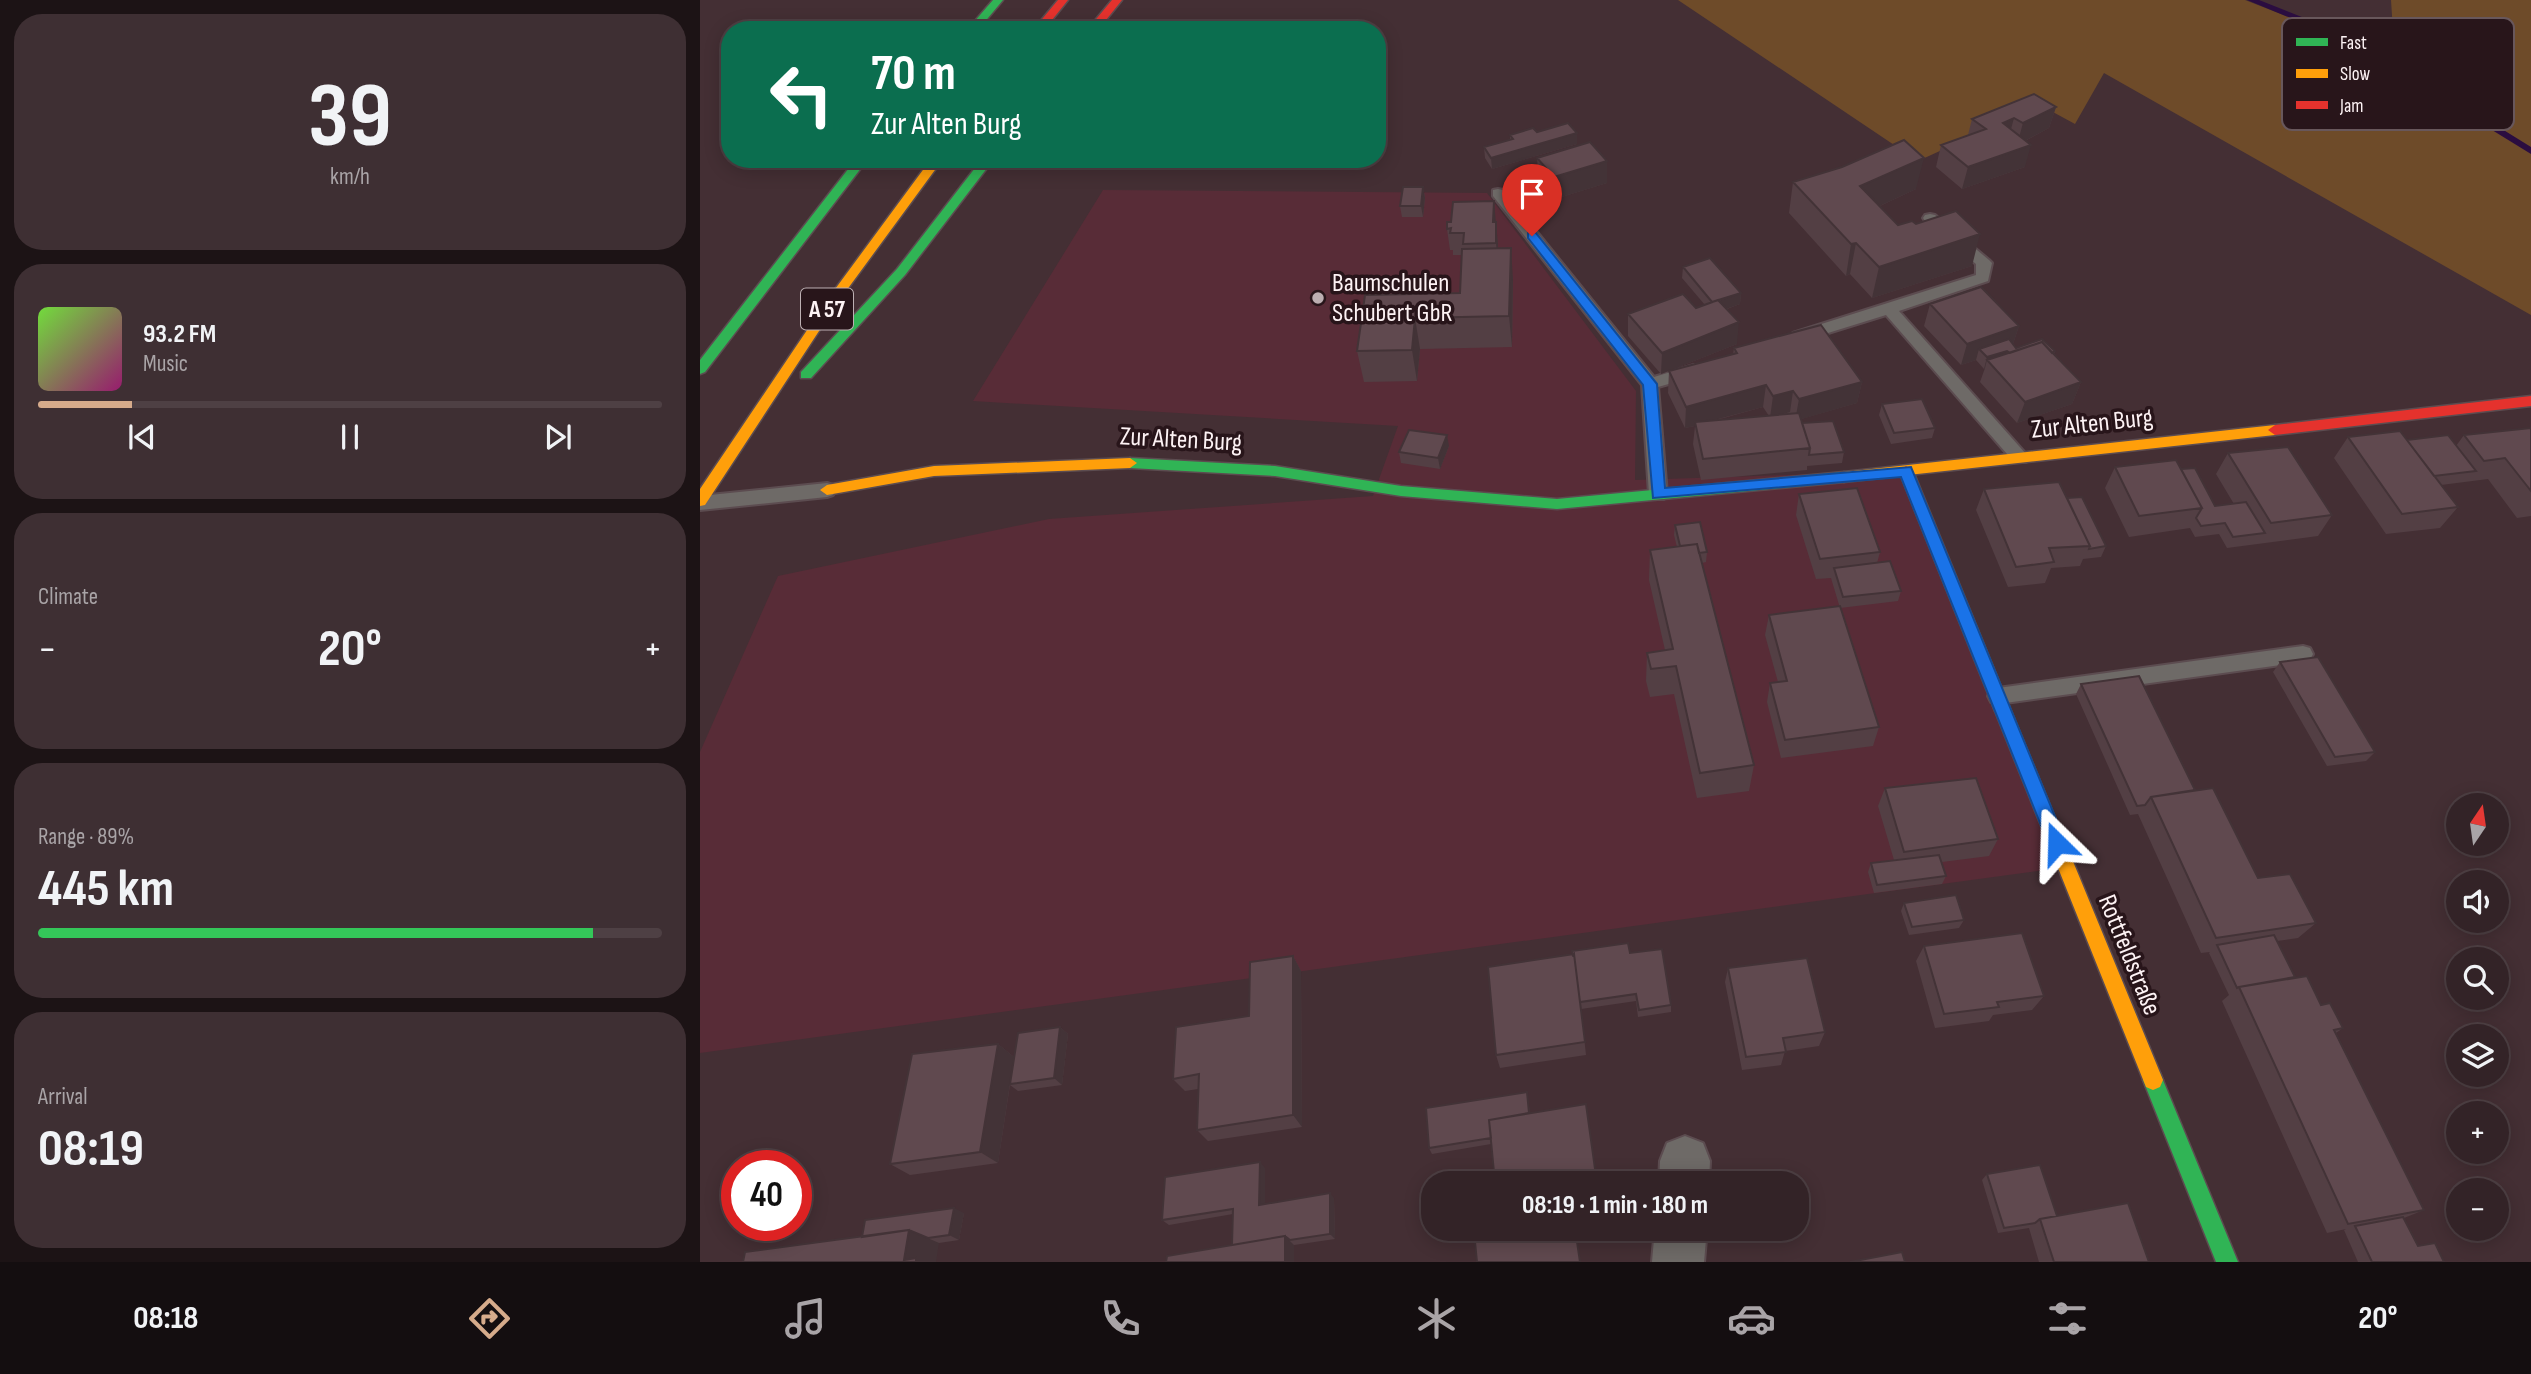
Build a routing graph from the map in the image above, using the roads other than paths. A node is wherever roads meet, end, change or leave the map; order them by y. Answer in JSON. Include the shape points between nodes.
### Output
{"nodes":[{"id":1,"x":998,"y":0,"type":"edge"},
{"id":2,"x":1063,"y":0,"type":"edge"},
{"id":3,"x":1117,"y":0,"type":"edge"},
{"id":4,"x":980,"y":21,"type":"edge"},
{"id":5,"x":1046,"y":21,"type":"edge"},
{"id":6,"x":1100,"y":21,"type":"edge"},
{"id":7,"x":855,"y":168,"type":"edge"},
{"id":8,"x":930,"y":168,"type":"edge"},
{"id":9,"x":981,"y":168,"type":"edge"},
{"id":10,"x":1498,"y":193,"type":"dead end"},
{"id":11,"x":1930,"y":218,"type":"edge"},
{"id":12,"x":1889,"y":309,"type":"junction"},
{"id":13,"x":1783,"y":342,"type":"edge"},
{"id":14,"x":1703,"y":368,"type":"edge"},
{"id":15,"x":700,"y":369,"type":"edge"},
{"id":16,"x":1650,"y":384,"type":"junction"},
{"id":17,"x":2531,"y":401,"type":"edge"},
{"id":18,"x":2020,"y":458,"type":"junction"},
{"id":19,"x":724,"y":464,"type":"junction"},
{"id":20,"x":1906,"y":471,"type":"junction"},
{"id":21,"x":827,"y":490,"type":"joint"},
{"id":22,"x":1658,"y":494,"type":"junction"},
{"id":23,"x":700,"y":502,"type":"edge"},
{"id":24,"x":2303,"y":654,"type":"dead end"},
{"id":25,"x":1998,"y":696,"type":"junction"},
{"id":26,"x":1680,"y":1241,"type":"edge"},
{"id":27,"x":1678,"y":1262,"type":"edge"},
{"id":28,"x":2227,"y":1262,"type":"edge"}],
"edges":[{"from":1,"to":4,"type":"main road"},
{"from":2,"to":5,"type":"main road"},
{"from":3,"to":6,"type":"main road"},
{"from":7,"to":15,"type":"main road","number":"A 57"},
{"from":8,"to":19,"type":"main road","number":"A 57","via":[[834,299]]},
{"from":9,"to":19,"type":"main road","via":[[901,272]]},
{"from":10,"to":16,"type":"lane"},
{"from":11,"to":12,"type":"lane","via":[[1984,263],[1983,278]]},
{"from":12,"to":13,"type":"lane"},
{"from":12,"to":18,"type":"lane"},
{"from":14,"to":16,"type":"lane"},
{"from":16,"to":22,"type":"lane"},
{"from":17,"to":18,"type":"main road","name":"Zur Alten Burg"},
{"from":18,"to":20,"type":"main road","name":"Zur Alten Burg"},
{"from":19,"to":23,"type":"main road","number":"A 57"},
{"from":20,"to":22,"type":"main road","name":"Zur Alten Burg"},
{"from":20,"to":25,"type":"main road","name":"Rottfeldstraße"},
{"from":21,"to":22,"type":"main road","name":"Zur Alten Burg","via":[[934,471],[1112,461],[1275,471],[1401,491],[1557,504]]},
{"from":21,"to":23,"type":"lane","name":"Zur Alten Burg"},
{"from":24,"to":25,"type":"lane"},
{"from":25,"to":28,"type":"main road","name":"Rottfeldstraße"},
{"from":26,"to":27,"type":"street"}]}
